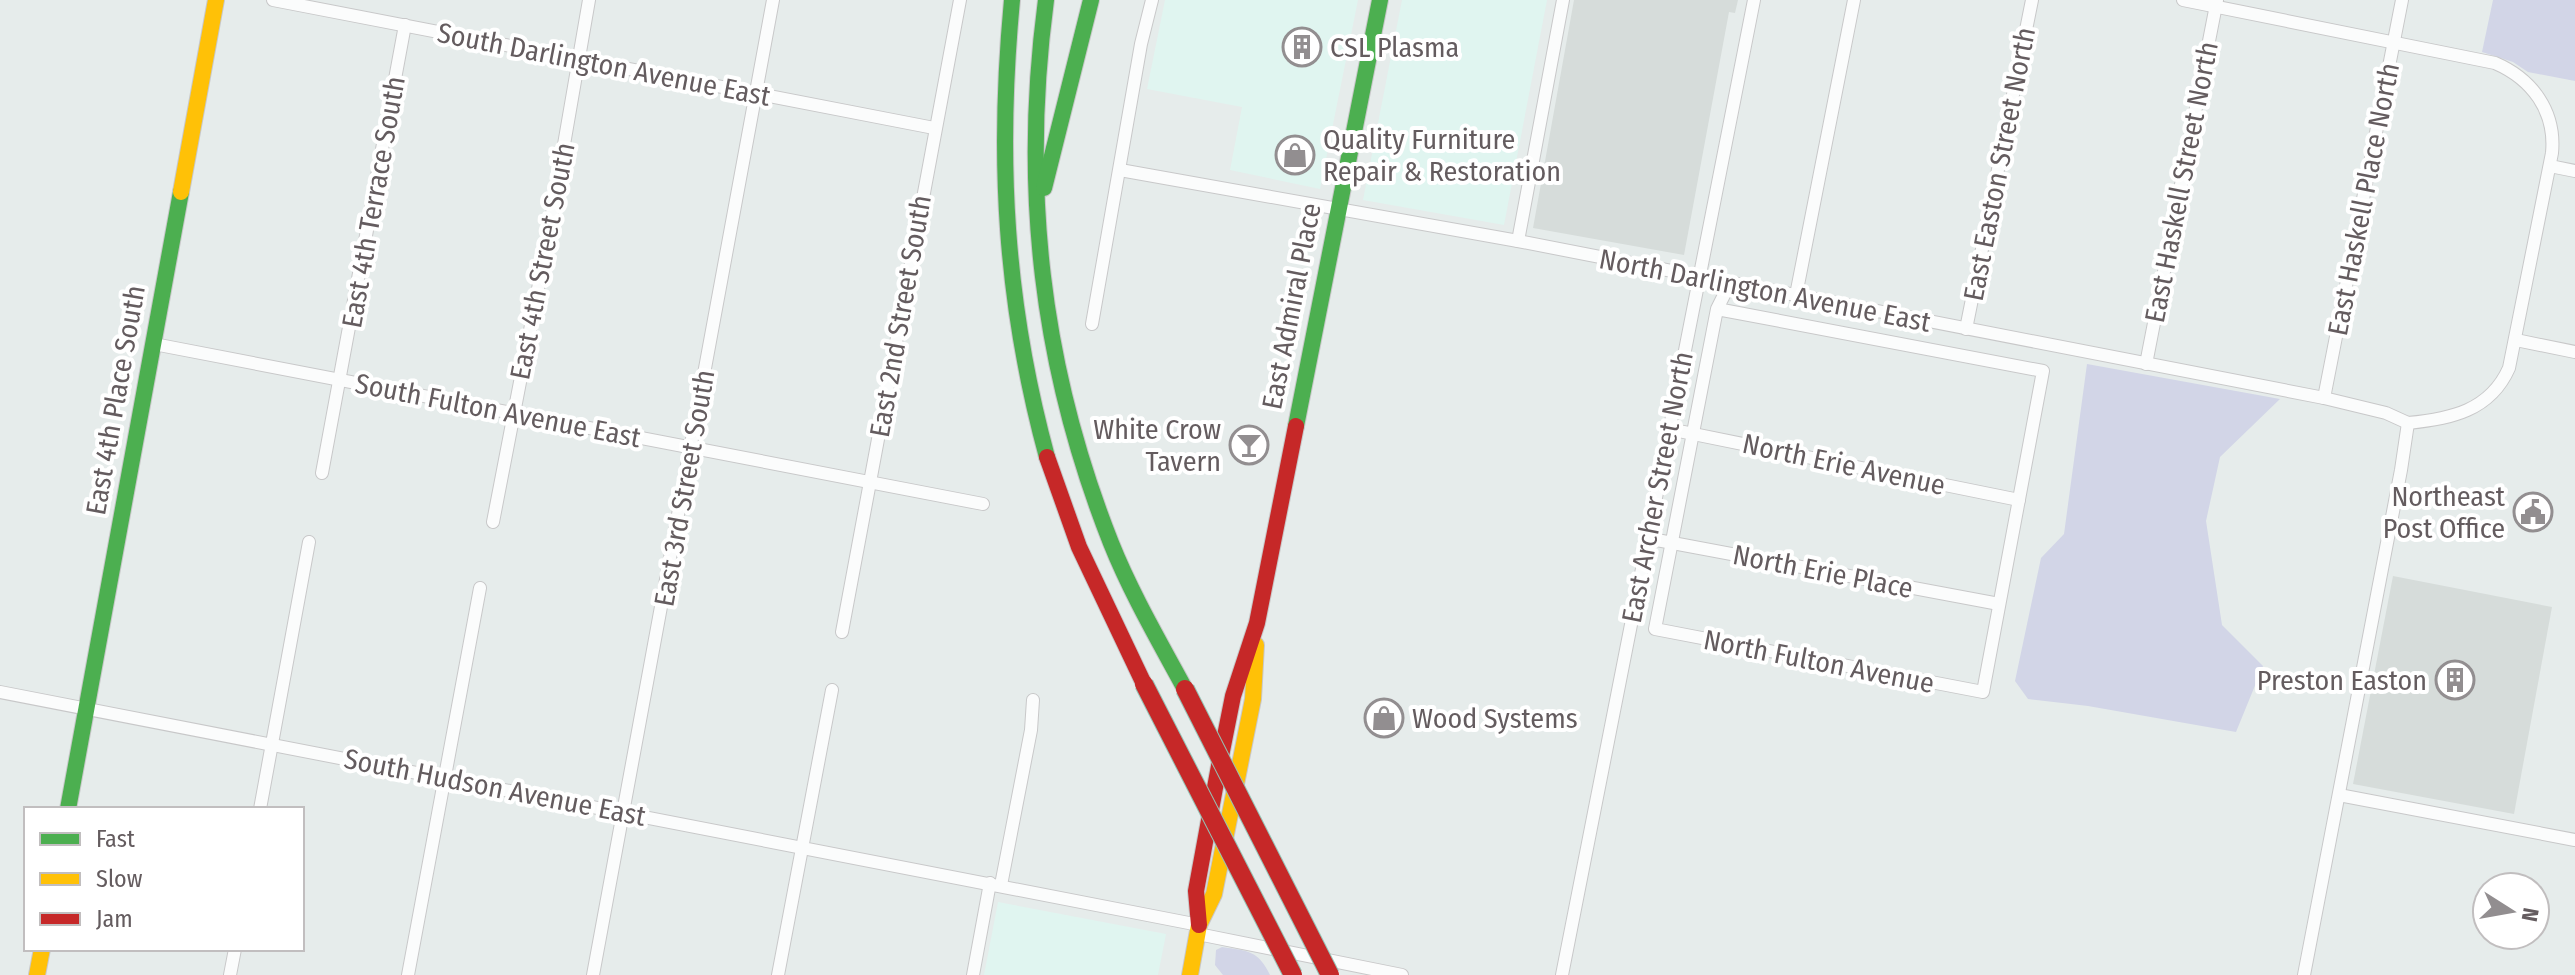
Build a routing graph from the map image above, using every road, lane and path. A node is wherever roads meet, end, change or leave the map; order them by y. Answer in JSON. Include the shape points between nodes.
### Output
{"nodes":[{"id":1,"x":216,"y":0,"type":"edge"},
{"id":2,"x":273,"y":0,"type":"edge"},
{"id":3,"x":589,"y":0,"type":"edge"},
{"id":4,"x":773,"y":0,"type":"edge"},
{"id":5,"x":960,"y":0,"type":"edge"},
{"id":6,"x":999,"y":0,"type":"edge"},
{"id":7,"x":1012,"y":0,"type":"edge"},
{"id":8,"x":1046,"y":0,"type":"edge"},
{"id":9,"x":1091,"y":0,"type":"edge"},
{"id":10,"x":1152,"y":0,"type":"edge"},
{"id":11,"x":1380,"y":0,"type":"edge"},
{"id":12,"x":1563,"y":0,"type":"edge"},
{"id":13,"x":1754,"y":0,"type":"edge"},
{"id":14,"x":1854,"y":0,"type":"edge"},
{"id":15,"x":2032,"y":0,"type":"edge"},
{"id":16,"x":2183,"y":0,"type":"edge"},
{"id":17,"x":2402,"y":0,"type":"edge"},
{"id":18,"x":2216,"y":3,"type":"edge"},
{"id":19,"x":405,"y":25,"type":"junction"},
{"id":20,"x":2394,"y":42,"type":"junction"},
{"id":21,"x":579,"y":59,"type":"junction"},
{"id":22,"x":756,"y":93,"type":"junction"},
{"id":23,"x":1004,"y":111,"type":"junction"},
{"id":24,"x":934,"y":128,"type":"junction"},
{"id":25,"x":2550,"y":166,"type":"junction"},
{"id":26,"x":1120,"y":170,"type":"junction"},
{"id":27,"x":2575,"y":171,"type":"edge"},
{"id":28,"x":1339,"y":208,"type":"junction"},
{"id":29,"x":1037,"y":217,"type":"junction"},
{"id":30,"x":1518,"y":241,"type":"junction"},
{"id":31,"x":1698,"y":277,"type":"junction"},
{"id":32,"x":1730,"y":283,"type":"junction"},
{"id":33,"x":1796,"y":295,"type":"junction"},
{"id":34,"x":1717,"y":309,"type":"junction"},
{"id":35,"x":1092,"y":324,"type":"dead end"},
{"id":36,"x":1966,"y":329,"type":"junction"},
{"id":37,"x":2516,"y":340,"type":"junction"},
{"id":38,"x":154,"y":344,"type":"junction"},
{"id":39,"x":2575,"y":352,"type":"edge"},
{"id":40,"x":2146,"y":364,"type":"junction"},
{"id":41,"x":340,"y":379,"type":"junction"},
{"id":42,"x":2324,"y":398,"type":"junction"},
{"id":43,"x":513,"y":414,"type":"junction"},
{"id":44,"x":2408,"y":423,"type":"junction"},
{"id":45,"x":1669,"y":429,"type":"junction"},
{"id":46,"x":1693,"y":433,"type":"junction"},
{"id":47,"x":691,"y":448,"type":"junction"},
{"id":48,"x":322,"y":473,"type":"dead end"},
{"id":49,"x":869,"y":483,"type":"junction"},
{"id":50,"x":2019,"y":500,"type":"junction"},
{"id":51,"x":983,"y":504,"type":"dead end"},
{"id":52,"x":493,"y":522,"type":"dead end"},
{"id":53,"x":1646,"y":538,"type":"junction"},
{"id":54,"x":309,"y":542,"type":"dead end"},
{"id":55,"x":1670,"y":542,"type":"junction"},
{"id":56,"x":480,"y":588,"type":"dead end"},
{"id":57,"x":1999,"y":604,"type":"junction"},
{"id":58,"x":1655,"y":629,"type":"joint"},
{"id":59,"x":842,"y":632,"type":"dead end"},
{"id":60,"x":832,"y":690,"type":"dead end"},
{"id":61,"x":0,"y":692,"type":"edge"},
{"id":62,"x":1033,"y":700,"type":"dead end"},
{"id":63,"x":87,"y":709,"type":"junction"},
{"id":64,"x":272,"y":743,"type":"junction"},
{"id":65,"x":445,"y":777,"type":"junction"},
{"id":66,"x":2339,"y":795,"type":"junction"},
{"id":67,"x":68,"y":807,"type":"edge"},
{"id":68,"x":260,"y":807,"type":"edge"},
{"id":69,"x":623,"y":813,"type":"junction"},
{"id":70,"x":2575,"y":840,"type":"edge"},
{"id":71,"x":802,"y":847,"type":"junction"},
{"id":72,"x":996,"y":884,"type":"junction"},
{"id":73,"x":1198,"y":930,"type":"junction"},
{"id":74,"x":42,"y":951,"type":"edge"},
{"id":75,"x":235,"y":951,"type":"edge"},
{"id":76,"x":37,"y":975,"type":"edge"},
{"id":77,"x":230,"y":975,"type":"edge"},
{"id":78,"x":408,"y":975,"type":"edge"},
{"id":79,"x":593,"y":975,"type":"edge"},
{"id":80,"x":778,"y":975,"type":"edge"},
{"id":81,"x":973,"y":975,"type":"edge"},
{"id":82,"x":1190,"y":975,"type":"edge"},
{"id":83,"x":1293,"y":975,"type":"edge"},
{"id":84,"x":1330,"y":975,"type":"edge"},
{"id":85,"x":1402,"y":975,"type":"edge"},
{"id":86,"x":1562,"y":975,"type":"edge"},
{"id":87,"x":2304,"y":975,"type":"edge"}],
"edges":[{"from":1,"to":38,"type":"main road","name":"East 4th Place South"},
{"from":2,"to":19,"type":"street","name":"South Darlington Avenue East"},
{"from":3,"to":21,"type":"street","name":"East 4th Street South"},
{"from":4,"to":22,"type":"street","name":"East 3rd Street South"},
{"from":5,"to":24,"type":"street","name":"East 2nd Street South"},
{"from":6,"to":23,"type":"main road"},
{"from":7,"to":23,"type":"main road"},
{"from":8,"to":29,"type":"main road","via":[[1037,80]]},
{"from":9,"to":29,"type":"main road"},
{"from":10,"to":26,"type":"street"},
{"from":11,"to":28,"type":"main road","name":"East Admiral Place"},
{"from":12,"to":30,"type":"street"},
{"from":13,"to":31,"type":"street","name":"East Archer Street North"},
{"from":14,"to":33,"type":"street"},
{"from":15,"to":36,"type":"street","name":"East Easton Street North"},
{"from":16,"to":18,"type":"street"},
{"from":17,"to":20,"type":"street","name":"East Haskell Place North"},
{"from":18,"to":20,"type":"street"},
{"from":18,"to":40,"type":"street","name":"East Haskell Street North"},
{"from":19,"to":21,"type":"street","name":"South Darlington Avenue East"},
{"from":19,"to":41,"type":"street","name":"East 4th Terrace South"},
{"from":20,"to":25,"type":"street","via":[[2495,63],[2518,75],[2542,101],[2550,121]]},
{"from":20,"to":42,"type":"street","name":"East Haskell Place North"},
{"from":21,"to":22,"type":"street","name":"South Darlington Avenue East"},
{"from":21,"to":43,"type":"street","name":"East 4th Street South"},
{"from":22,"to":24,"type":"street","name":"South Darlington Avenue East"},
{"from":22,"to":47,"type":"street","name":"East 3rd Street South"},
{"from":23,"to":83,"type":"main road","bridge":true,"via":[[1010,282],[1048,460],[1114,625]]},
{"from":24,"to":49,"type":"street","name":"East 2nd Street South"},
{"from":25,"to":27,"type":"street"},
{"from":25,"to":37,"type":"street"},
{"from":26,"to":28,"type":"street","name":"North Darlington Avenue East"},
{"from":26,"to":35,"type":"street"},
{"from":28,"to":30,"type":"street","name":"North Darlington Avenue East"},
{"from":28,"to":73,"type":"main road","name":"East Admiral Place","via":[[1257,623],[1233,696],[1196,891]]},
{"from":29,"to":84,"type":"main road","bridge":true,"via":[[1047,313],[1077,444],[1111,542]]},
{"from":30,"to":31,"type":"street","name":"North Darlington Avenue East"},
{"from":31,"to":32,"type":"street","name":"North Darlington Avenue East"},
{"from":31,"to":45,"type":"street","name":"East Archer Street North"},
{"from":32,"to":33,"type":"street","name":"North Darlington Avenue East"},
{"from":32,"to":34,"type":"street","name":"East Archer Street North"},
{"from":33,"to":36,"type":"street","name":"North Darlington Avenue East"},
{"from":34,"to":46,"type":"street","name":"East Archer Street North"},
{"from":34,"to":50,"type":"street","name":"North Darlington Avenue East","via":[[2043,371]]},
{"from":36,"to":40,"type":"street","name":"North Darlington Avenue East"},
{"from":37,"to":39,"type":"street"},
{"from":37,"to":44,"type":"street","via":[[2504,378],[2482,402],[2457,416]]},
{"from":38,"to":41,"type":"street","name":"South Fulton Avenue East"},
{"from":38,"to":63,"type":"main road","name":"East 4th Place South"},
{"from":40,"to":42,"type":"street","name":"North Darlington Avenue East"},
{"from":41,"to":43,"type":"street","name":"South Fulton Avenue East"},
{"from":41,"to":48,"type":"street","name":"East 4th Terrace South"},
{"from":42,"to":44,"type":"street","name":"North Darlington Avenue East"},
{"from":43,"to":47,"type":"street","name":"South Fulton Avenue East"},
{"from":43,"to":52,"type":"street","name":"East 4th Street South"},
{"from":44,"to":66,"type":"street"},
{"from":45,"to":46,"type":"street","name":"North Erie Avenue"},
{"from":45,"to":53,"type":"street","name":"East Archer Street North"},
{"from":46,"to":50,"type":"street","name":"North Erie Avenue"},
{"from":46,"to":55,"type":"street","name":"East Archer Street North"},
{"from":47,"to":49,"type":"street","name":"South Fulton Avenue East"},
{"from":47,"to":69,"type":"street","name":"East 3rd Street South"},
{"from":49,"to":51,"type":"street","name":"South Fulton Avenue East"},
{"from":49,"to":59,"type":"street","name":"East 2nd Street South"},
{"from":50,"to":57,"type":"street"},
{"from":53,"to":55,"type":"street","name":"North Erie Place"},
{"from":53,"to":86,"type":"street","name":"East Archer Street North"},
{"from":54,"to":64,"type":"street"},
{"from":55,"to":57,"type":"street","name":"North Erie Place"},
{"from":55,"to":58,"type":"street","name":"East Archer Street North"},
{"from":56,"to":65,"type":"street"},
{"from":57,"to":58,"type":"street","name":"North Fulton Avenue","via":[[1983,692]]},
{"from":60,"to":71,"type":"street"},
{"from":61,"to":63,"type":"street","name":"South Hudson Avenue East"},
{"from":62,"to":72,"type":"street"},
{"from":63,"to":64,"type":"street","name":"South Hudson Avenue East"},
{"from":63,"to":67,"type":"main road","name":"East 4th Place South"},
{"from":64,"to":65,"type":"street","name":"South Hudson Avenue East"},
{"from":64,"to":68,"type":"street"},
{"from":65,"to":69,"type":"street","name":"South Hudson Avenue East"},
{"from":65,"to":78,"type":"street"},
{"from":66,"to":70,"type":"street"},
{"from":66,"to":87,"type":"street"},
{"from":69,"to":71,"type":"street","name":"South Hudson Avenue East"},
{"from":69,"to":79,"type":"street","name":"East 3rd Street South"},
{"from":71,"to":72,"type":"street","name":"South Hudson Avenue East"},
{"from":71,"to":80,"type":"street"},
{"from":72,"to":73,"type":"street","name":"South Hudson Avenue East"},
{"from":72,"to":81,"type":"street"},
{"from":73,"to":82,"type":"main road"},
{"from":73,"to":85,"type":"street","name":"South Hudson Avenue East"},
{"from":74,"to":76,"type":"main road"},
{"from":75,"to":77,"type":"street"}]}
